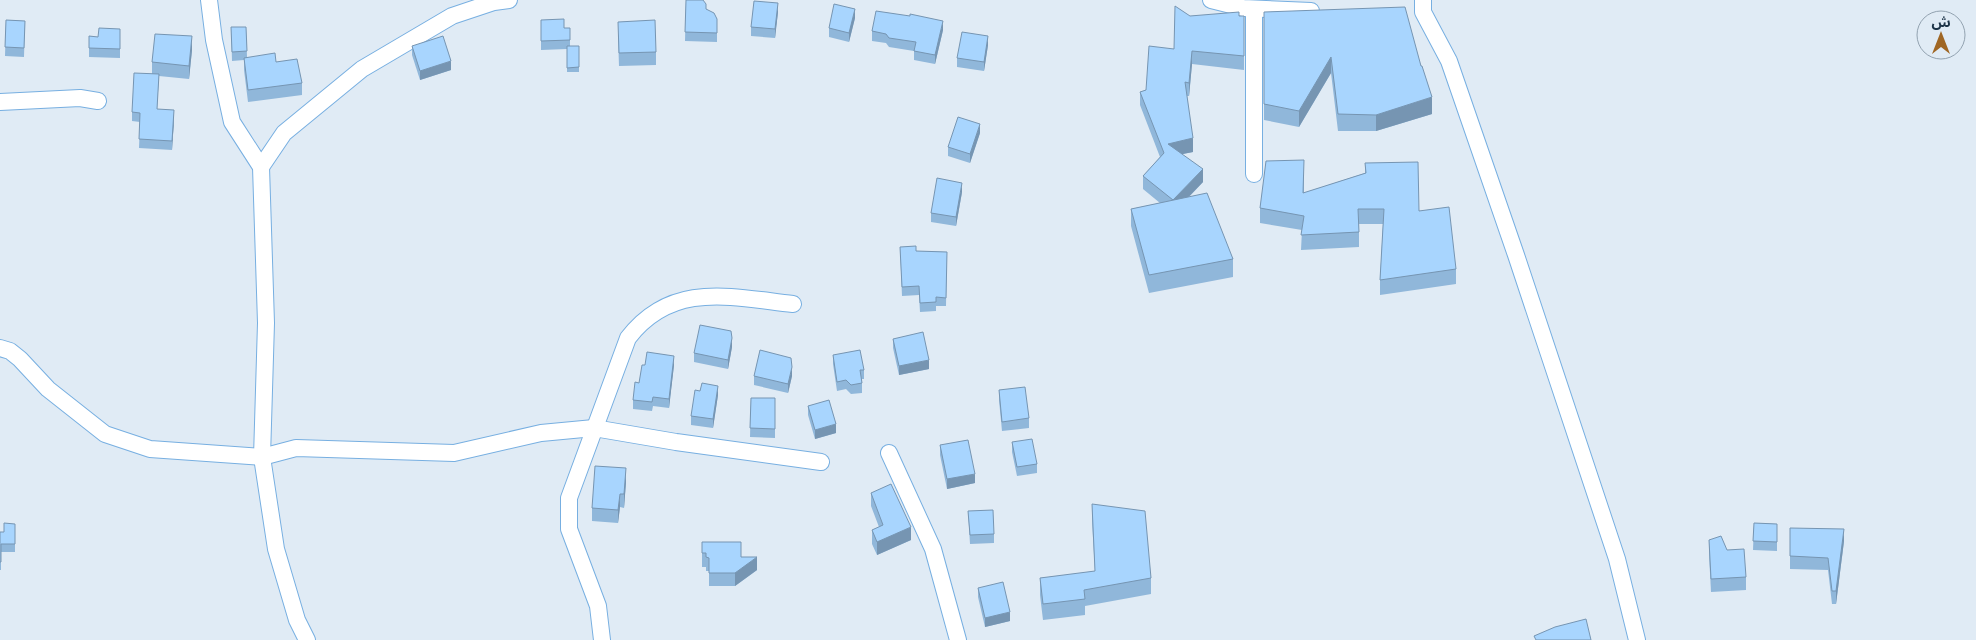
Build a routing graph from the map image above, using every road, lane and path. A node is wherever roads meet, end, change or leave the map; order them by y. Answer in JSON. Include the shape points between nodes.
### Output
{"nodes":[{"id":1,"x":209,"y":0,"type":"edge"},
{"id":2,"x":509,"y":0,"type":"edge"},
{"id":3,"x":1211,"y":0,"type":"edge"},
{"id":4,"x":1423,"y":6,"type":"edge"},
{"id":5,"x":1254,"y":9,"type":"junction"},
{"id":6,"x":1329,"y":11,"type":"edge"},
{"id":7,"x":1404,"y":12,"type":"edge"},
{"id":8,"x":98,"y":101,"type":"dead end"},
{"id":9,"x":0,"y":102,"type":"edge"},
{"id":10,"x":261,"y":167,"type":"junction"},
{"id":11,"x":1254,"y":174,"type":"dead end"},
{"id":12,"x":792,"y":304,"type":"dead end"},
{"id":13,"x":0,"y":348,"type":"edge"},
{"id":14,"x":594,"y":428,"type":"junction"},
{"id":15,"x":889,"y":453,"type":"dead end"},
{"id":16,"x":262,"y":457,"type":"junction"},
{"id":17,"x":821,"y":462,"type":"dead end"},
{"id":18,"x":307,"y":640,"type":"edge"},
{"id":19,"x":602,"y":640,"type":"edge"},
{"id":20,"x":958,"y":640,"type":"edge"},
{"id":21,"x":1637,"y":640,"type":"edge"}],
"edges":[{"from":1,"to":10,"type":"street","via":[[232,122]]},
{"from":2,"to":10,"type":"street","via":[[452,16],[362,69],[284,133]]},
{"from":3,"to":5,"type":"street"},
{"from":4,"to":7,"type":"street"},
{"from":4,"to":21,"type":"street","via":[[1449,61],[1516,255],[1617,559]]},
{"from":5,"to":6,"type":"street"},
{"from":5,"to":11,"type":"street"},
{"from":8,"to":9,"type":"street","via":[[80,98]]},
{"from":10,"to":16,"type":"street","via":[[266,322]]},
{"from":12,"to":14,"type":"street","via":[[724,296],[685,298],[661,308],[640,323],[628,338]]},
{"from":13,"to":16,"type":"street","via":[[20,359],[65,403],[119,440],[150,449]]},
{"from":14,"to":16,"type":"street","via":[[541,432],[454,453],[296,448]]},
{"from":14,"to":17,"type":"street"},
{"from":14,"to":19,"type":"street","via":[[569,498],[569,529],[598,606]]},
{"from":15,"to":20,"type":"street","via":[[933,549]]},
{"from":16,"to":18,"type":"street","via":[[276,549],[297,620]]}]}
